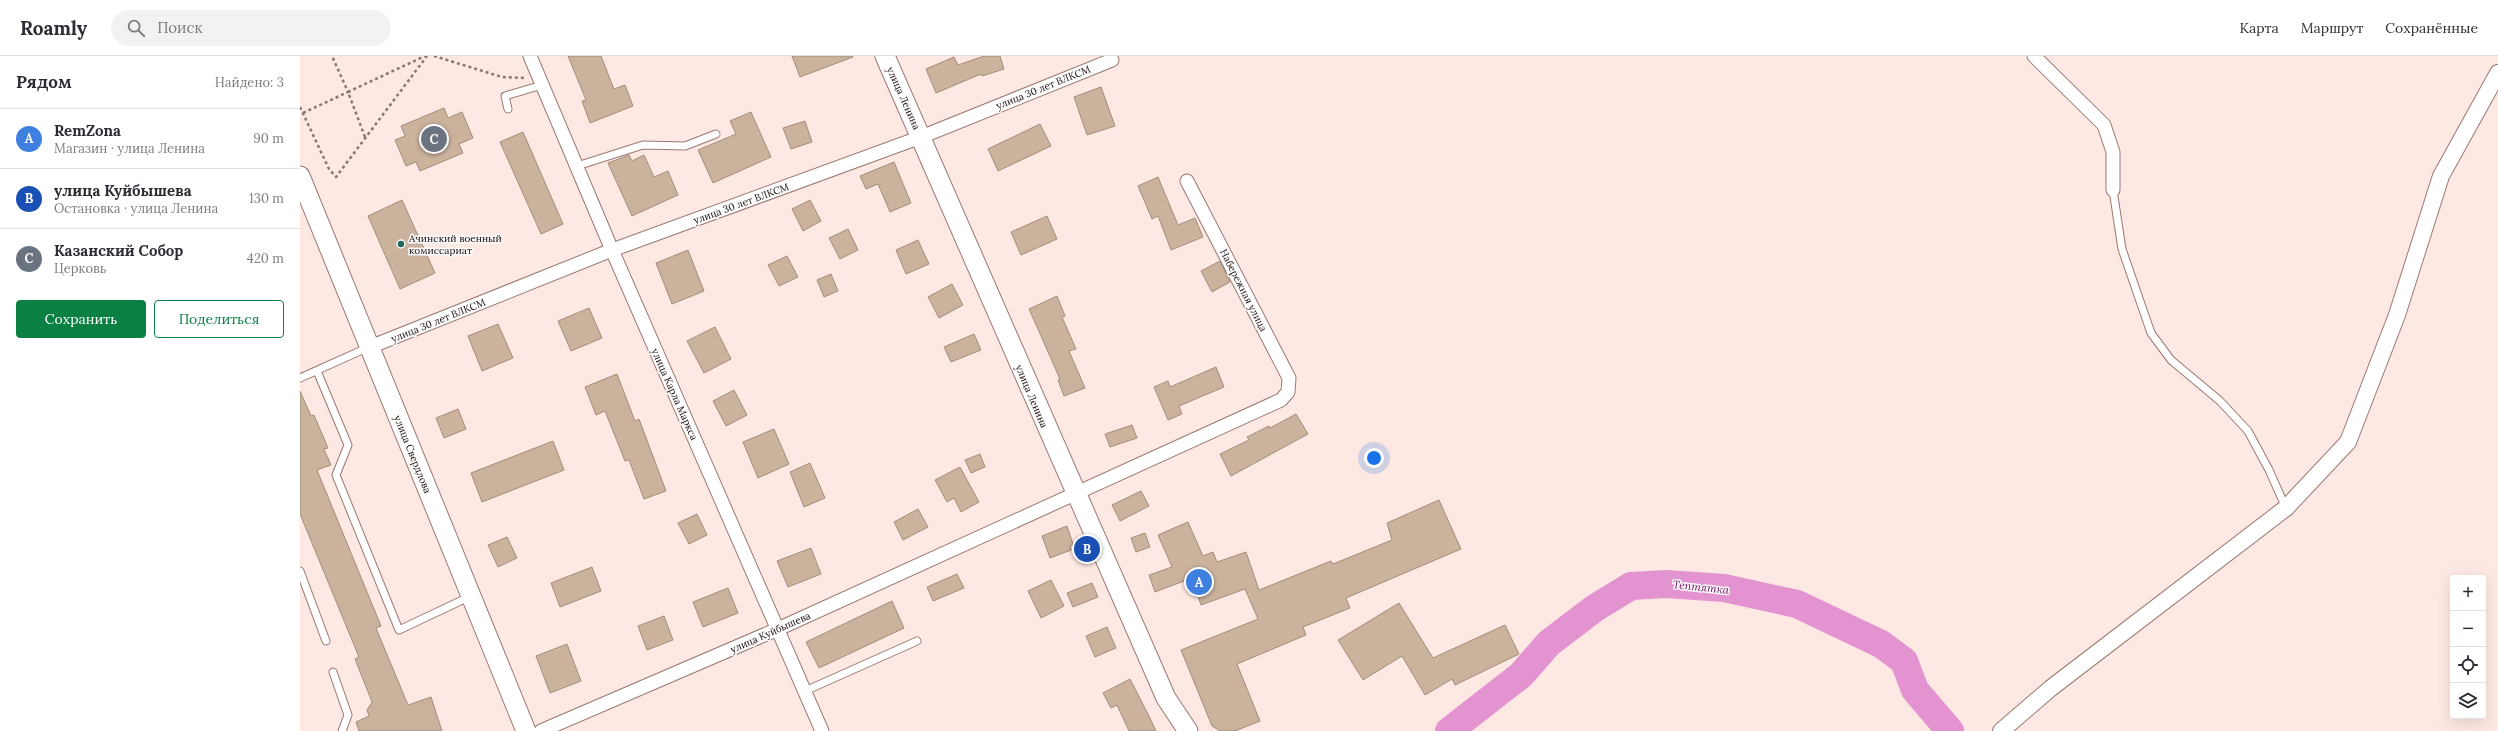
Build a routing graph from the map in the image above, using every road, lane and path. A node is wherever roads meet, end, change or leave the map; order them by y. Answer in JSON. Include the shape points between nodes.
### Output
{"nodes":[{"id":1,"x":332,"y":56,"type":"edge"},
{"id":2,"x":426,"y":56,"type":"edge"},
{"id":3,"x":434,"y":56,"type":"edge"},
{"id":4,"x":530,"y":56,"type":"edge"},
{"id":5,"x":885,"y":56,"type":"edge"},
{"id":6,"x":2034,"y":56,"type":"edge"},
{"id":7,"x":1112,"y":60,"type":"dead end"},
{"id":8,"x":2498,"y":72,"type":"edge"},
{"id":9,"x":540,"y":79,"type":"junction"},
{"id":10,"x":348,"y":92,"type":"junction"},
{"id":11,"x":300,"y":107,"type":"edge"},
{"id":12,"x":508,"y":109,"type":"dead end"},
{"id":13,"x":303,"y":113,"type":"junction"},
{"id":14,"x":716,"y":134,"type":"dead end"},
{"id":15,"x":365,"y":137,"type":"junction"},
{"id":16,"x":921,"y":137,"type":"junction"},
{"id":17,"x":577,"y":166,"type":"junction"},
{"id":18,"x":300,"y":176,"type":"edge"},
{"id":19,"x":1187,"y":181,"type":"dead end"},
{"id":20,"x":2113,"y":190,"type":"joint"},
{"id":21,"x":612,"y":250,"type":"junction"},
{"id":22,"x":370,"y":347,"type":"junction"},
{"id":23,"x":317,"y":371,"type":"junction"},
{"id":24,"x":300,"y":378,"type":"edge"},
{"id":25,"x":1282,"y":400,"type":"joint"},
{"id":26,"x":1075,"y":495,"type":"junction"},
{"id":27,"x":2286,"y":508,"type":"junction"},
{"id":28,"x":300,"y":572,"type":"edge"},
{"id":29,"x":471,"y":596,"type":"junction"},
{"id":30,"x":778,"y":629,"type":"junction"},
{"id":31,"x":326,"y":641,"type":"dead end"},
{"id":32,"x":917,"y":641,"type":"dead end"},
{"id":33,"x":333,"y":672,"type":"dead end"},
{"id":34,"x":805,"y":691,"type":"junction"},
{"id":35,"x":2004,"y":728,"type":"edge"},
{"id":36,"x":342,"y":731,"type":"edge"},
{"id":37,"x":526,"y":731,"type":"edge"},
{"id":38,"x":541,"y":731,"type":"edge"},
{"id":39,"x":822,"y":731,"type":"edge"},
{"id":40,"x":1188,"y":731,"type":"edge"}],
"edges":[{"from":1,"to":10,"type":"path"},
{"from":2,"to":10,"type":"path"},
{"from":2,"to":15,"type":"path"},
{"from":3,"to":9,"type":"path","via":[[502,77]]},
{"from":4,"to":9,"type":"street","name":"улица Карла Маркса"},
{"from":5,"to":16,"type":"main road","name":"улица Ленина"},
{"from":6,"to":20,"type":"street","via":[[2104,125],[2113,152]]},
{"from":7,"to":16,"type":"street","name":"улица 30 лет ВЛКСМ"},
{"from":8,"to":27,"type":"street","via":[[2441,176],[2397,315],[2348,442]]},
{"from":9,"to":12,"type":"lane","via":[[505,96]]},
{"from":9,"to":17,"type":"street","name":"улица Карла Маркса"},
{"from":10,"to":13,"type":"path"},
{"from":10,"to":15,"type":"path"},
{"from":11,"to":13,"type":"path"},
{"from":13,"to":15,"type":"path","via":[[328,169],[336,177]]},
{"from":14,"to":17,"type":"lane","via":[[685,146],[643,145]]},
{"from":16,"to":21,"type":"street","name":"улица 30 лет ВЛКСМ"},
{"from":16,"to":26,"type":"main road","name":"улица Ленина"},
{"from":17,"to":21,"type":"street","name":"улица Карла Маркса"},
{"from":18,"to":22,"type":"main road","name":"улица Свердлова"},
{"from":19,"to":25,"type":"street","name":"Набережная улица","via":[[1289,378],[1288,392]]},
{"from":20,"to":27,"type":"lane","via":[[2122,249],[2151,333],[2171,360],[2220,401],[2248,431],[2270,470]]},
{"from":21,"to":22,"type":"street","name":"улица 30 лет ВЛКСМ"},
{"from":21,"to":30,"type":"street","name":"улица Карла Маркса"},
{"from":22,"to":23,"type":"lane"},
{"from":22,"to":29,"type":"main road","name":"улица Свердлова"},
{"from":23,"to":24,"type":"lane"},
{"from":23,"to":29,"type":"lane","via":[[348,445],[336,475],[398,630]]},
{"from":25,"to":26,"type":"street","name":"улица Куйбышева"},
{"from":26,"to":30,"type":"street","name":"улица Куйбышева"},
{"from":26,"to":40,"type":"main road","name":"улица Ленина","via":[[1166,698]]},
{"from":27,"to":35,"type":"street","via":[[2051,688]]},
{"from":28,"to":31,"type":"lane"},
{"from":29,"to":37,"type":"main road","name":"улица Свердлова"},
{"from":30,"to":34,"type":"street","name":"улица Карла Маркса"},
{"from":30,"to":38,"type":"street","name":"улица Куйбышева"},
{"from":32,"to":34,"type":"lane"},
{"from":33,"to":36,"type":"lane","via":[[348,715]]},
{"from":34,"to":39,"type":"street","name":"улица Карла Маркса"}]}
